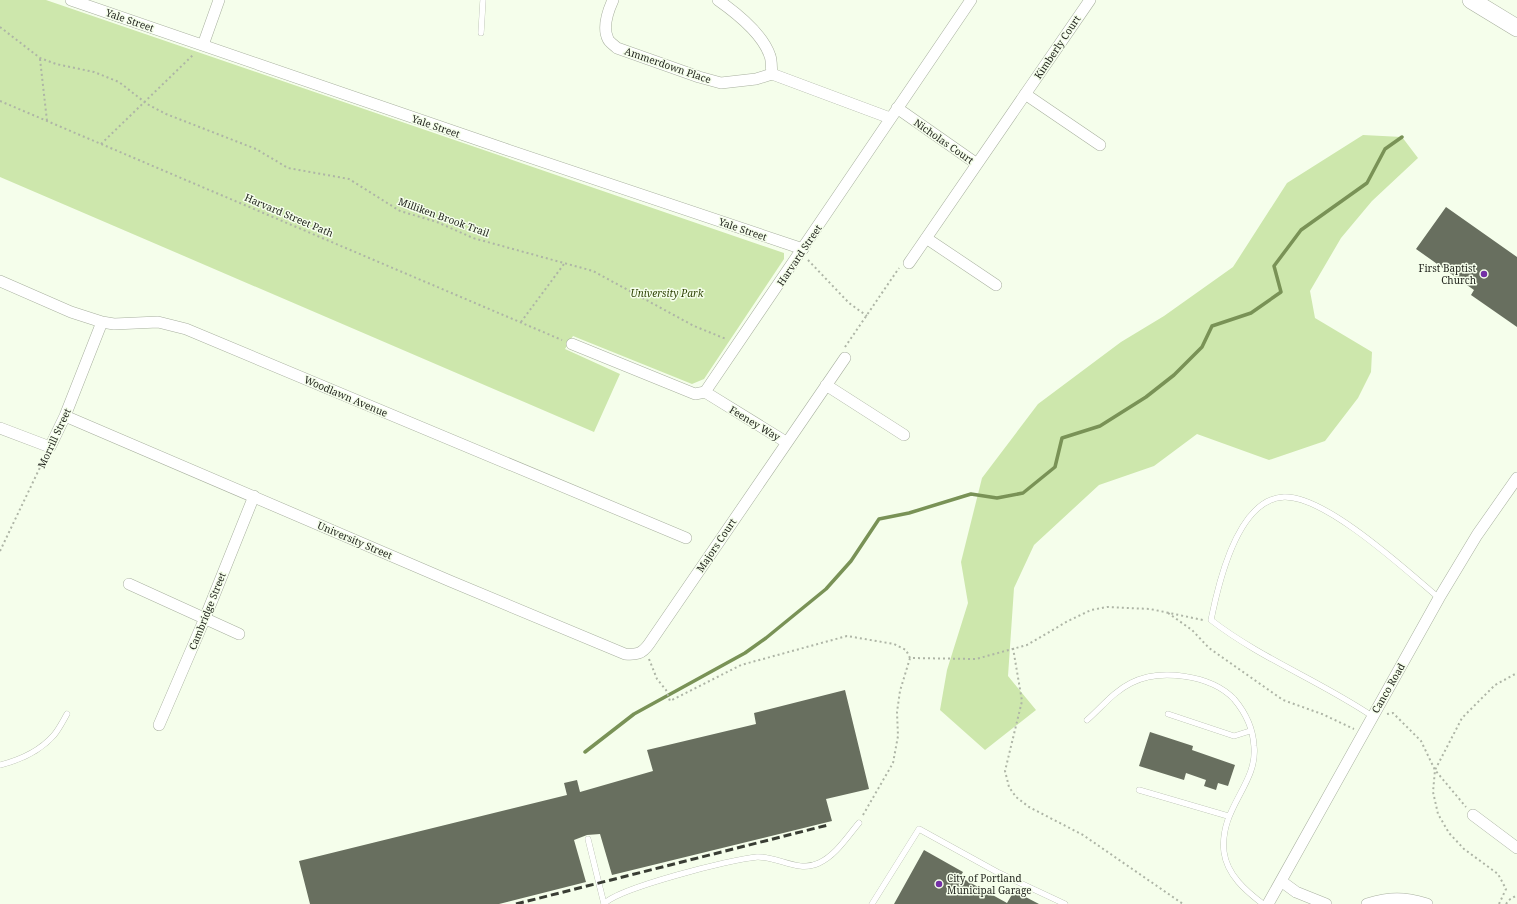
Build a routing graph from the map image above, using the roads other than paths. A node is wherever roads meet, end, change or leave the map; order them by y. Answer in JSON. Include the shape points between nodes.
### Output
{"nodes":[{"id":1,"x":71,"y":0,"type":"edge"},
{"id":2,"x":219,"y":0,"type":"edge"},
{"id":3,"x":483,"y":0,"type":"edge"},
{"id":4,"x":613,"y":0,"type":"edge"},
{"id":5,"x":718,"y":0,"type":"edge"},
{"id":6,"x":971,"y":0,"type":"edge"},
{"id":7,"x":1090,"y":0,"type":"edge"},
{"id":8,"x":1471,"y":0,"type":"edge"},
{"id":9,"x":1517,"y":28,"type":"edge"},
{"id":10,"x":481,"y":33,"type":"dead end"},
{"id":11,"x":203,"y":45,"type":"junction"},
{"id":12,"x":772,"y":74,"type":"junction"},
{"id":13,"x":1025,"y":94,"type":"junction"},
{"id":14,"x":897,"y":108,"type":"junction"},
{"id":15,"x":890,"y":118,"type":"junction"},
{"id":16,"x":1100,"y":144,"type":"dead end"},
{"id":17,"x":977,"y":164,"type":"junction"},
{"id":18,"x":926,"y":238,"type":"junction"},
{"id":19,"x":801,"y":252,"type":"junction"},
{"id":20,"x":909,"y":262,"type":"road end"},
{"id":21,"x":0,"y":281,"type":"edge"},
{"id":22,"x":996,"y":285,"type":"dead end"},
{"id":23,"x":102,"y":322,"type":"junction"},
{"id":24,"x":572,"y":344,"type":"road end"},
{"id":25,"x":844,"y":358,"type":"road end"},
{"id":26,"x":826,"y":385,"type":"junction"},
{"id":27,"x":705,"y":392,"type":"junction"},
{"id":28,"x":65,"y":416,"type":"junction"},
{"id":29,"x":0,"y":428,"type":"edge"},
{"id":30,"x":904,"y":435,"type":"dead end"},
{"id":31,"x":786,"y":442,"type":"junction"},
{"id":32,"x":1517,"y":478,"type":"edge"},
{"id":33,"x":254,"y":496,"type":"junction"},
{"id":34,"x":686,"y":538,"type":"dead end"},
{"id":35,"x":129,"y":584,"type":"dead end"},
{"id":36,"x":1439,"y":598,"type":"junction"},
{"id":37,"x":205,"y":618,"type":"junction"},
{"id":38,"x":239,"y":634,"type":"dead end"},
{"id":39,"x":646,"y":649,"type":"joint"},
{"id":40,"x":67,"y":714,"type":"dead end"},
{"id":41,"x":1168,"y":714,"type":"dead end"},
{"id":42,"x":1372,"y":716,"type":"junction"},
{"id":43,"x":1087,"y":720,"type":"dead end"},
{"id":44,"x":158,"y":725,"type":"dead end"},
{"id":45,"x":1250,"y":731,"type":"junction"},
{"id":46,"x":0,"y":765,"type":"edge"},
{"id":47,"x":1139,"y":790,"type":"dead end"},
{"id":48,"x":1473,"y":815,"type":"road end"},
{"id":49,"x":1228,"y":816,"type":"junction"},
{"id":50,"x":859,"y":823,"type":"road end"},
{"id":51,"x":588,"y":839,"type":"dead end"},
{"id":52,"x":1517,"y":848,"type":"edge"},
{"id":53,"x":1281,"y":881,"type":"junction"},
{"id":54,"x":604,"y":904,"type":"edge"},
{"id":55,"x":872,"y":904,"type":"edge"},
{"id":56,"x":1065,"y":904,"type":"edge"},
{"id":57,"x":1263,"y":904,"type":"edge"},
{"id":58,"x":1268,"y":904,"type":"edge"},
{"id":59,"x":1326,"y":904,"type":"edge"},
{"id":60,"x":1367,"y":904,"type":"edge"},
{"id":61,"x":1426,"y":904,"type":"edge"}],
"edges":[{"from":1,"to":11,"type":"street","name":"Yale Street"},
{"from":2,"to":11,"type":"street"},
{"from":3,"to":10,"type":"lane"},
{"from":4,"to":12,"type":"street","name":"Ammerdown Place","via":[[608,10],[606,26],[608,39],[617,48],[699,77],[721,82],[756,80]]},
{"from":5,"to":12,"type":"street","via":[[747,23],[762,42],[770,56]]},
{"from":6,"to":14,"type":"street","name":"Harvard Street"},
{"from":7,"to":13,"type":"street","name":"Kimberly Court"},
{"from":8,"to":9,"type":"main road"},
{"from":11,"to":19,"type":"street","name":"Yale Street"},
{"from":12,"to":15,"type":"street"},
{"from":13,"to":16,"type":"street"},
{"from":13,"to":17,"type":"street","name":"Kimberly Court"},
{"from":14,"to":15,"type":"street","name":"Harvard Street"},
{"from":14,"to":17,"type":"street","name":"Nicholas Court"},
{"from":15,"to":19,"type":"street","name":"Harvard Street"},
{"from":17,"to":18,"type":"street","name":"Nicholas Court"},
{"from":18,"to":20,"type":"street","name":"Nicholas Court"},
{"from":18,"to":22,"type":"street"},
{"from":19,"to":27,"type":"street","name":"Harvard Street"},
{"from":21,"to":23,"type":"street","name":"Woodlawn Avenue","via":[[71,312]]},
{"from":23,"to":28,"type":"street","name":"Morrill Street"},
{"from":23,"to":34,"type":"street","name":"Woodlawn Avenue","via":[[158,322],[186,329]]},
{"from":24,"to":27,"type":"street","via":[[695,394]]},
{"from":25,"to":26,"type":"street","name":"Feeney Way"},
{"from":26,"to":30,"type":"street"},
{"from":26,"to":31,"type":"street","name":"Feeney Way"},
{"from":27,"to":31,"type":"street","name":"Feeney Way"},
{"from":28,"to":29,"type":"street","name":"Morrill Street","via":[[50,447]]},
{"from":28,"to":33,"type":"street","name":"University Street"},
{"from":31,"to":39,"type":"street","name":"Majors Court"},
{"from":32,"to":36,"type":"street","name":"Canco Road","via":[[1477,535]]},
{"from":33,"to":37,"type":"street","name":"Cambridge Street"},
{"from":33,"to":39,"type":"street","name":"University Street","via":[[625,654],[640,653]]},
{"from":35,"to":37,"type":"street"},
{"from":36,"to":42,"type":"street","name":"Canco Road"},
{"from":36,"to":42,"type":"lane","via":[[1361,533],[1303,499],[1283,497],[1263,504],[1246,522],[1232,544],[1215,597],[1211,620],[1231,636],[1332,690]]},
{"from":37,"to":38,"type":"street"},
{"from":37,"to":44,"type":"street","name":"Cambridge Street"},
{"from":40,"to":46,"type":"lane","via":[[54,735],[36,750],[17,761]]},
{"from":41,"to":45,"type":"lane","via":[[1234,736]]},
{"from":42,"to":53,"type":"street","name":"Canco Road"},
{"from":43,"to":45,"type":"lane","via":[[1113,695],[1132,682],[1152,676],[1174,675],[1194,678],[1214,686],[1233,699],[1248,719]]},
{"from":45,"to":49,"type":"lane","via":[[1254,746],[1251,768]]},
{"from":47,"to":49,"type":"lane"},
{"from":48,"to":52,"type":"street"},
{"from":49,"to":57,"type":"lane","via":[[1223,840],[1224,855],[1229,868],[1245,891]]},
{"from":50,"to":54,"type":"lane","via":[[837,849],[818,863],[799,866],[768,857],[735,861],[642,886],[608,899]]},
{"from":51,"to":54,"type":"lane"},
{"from":53,"to":58,"type":"street","name":"Canco Road"},
{"from":53,"to":59,"type":"street","via":[[1296,892]]},
{"from":55,"to":56,"type":"lane","via":[[919,829],[997,872]]},
{"from":60,"to":61,"type":"street","via":[[1394,898],[1411,899]]}]}
